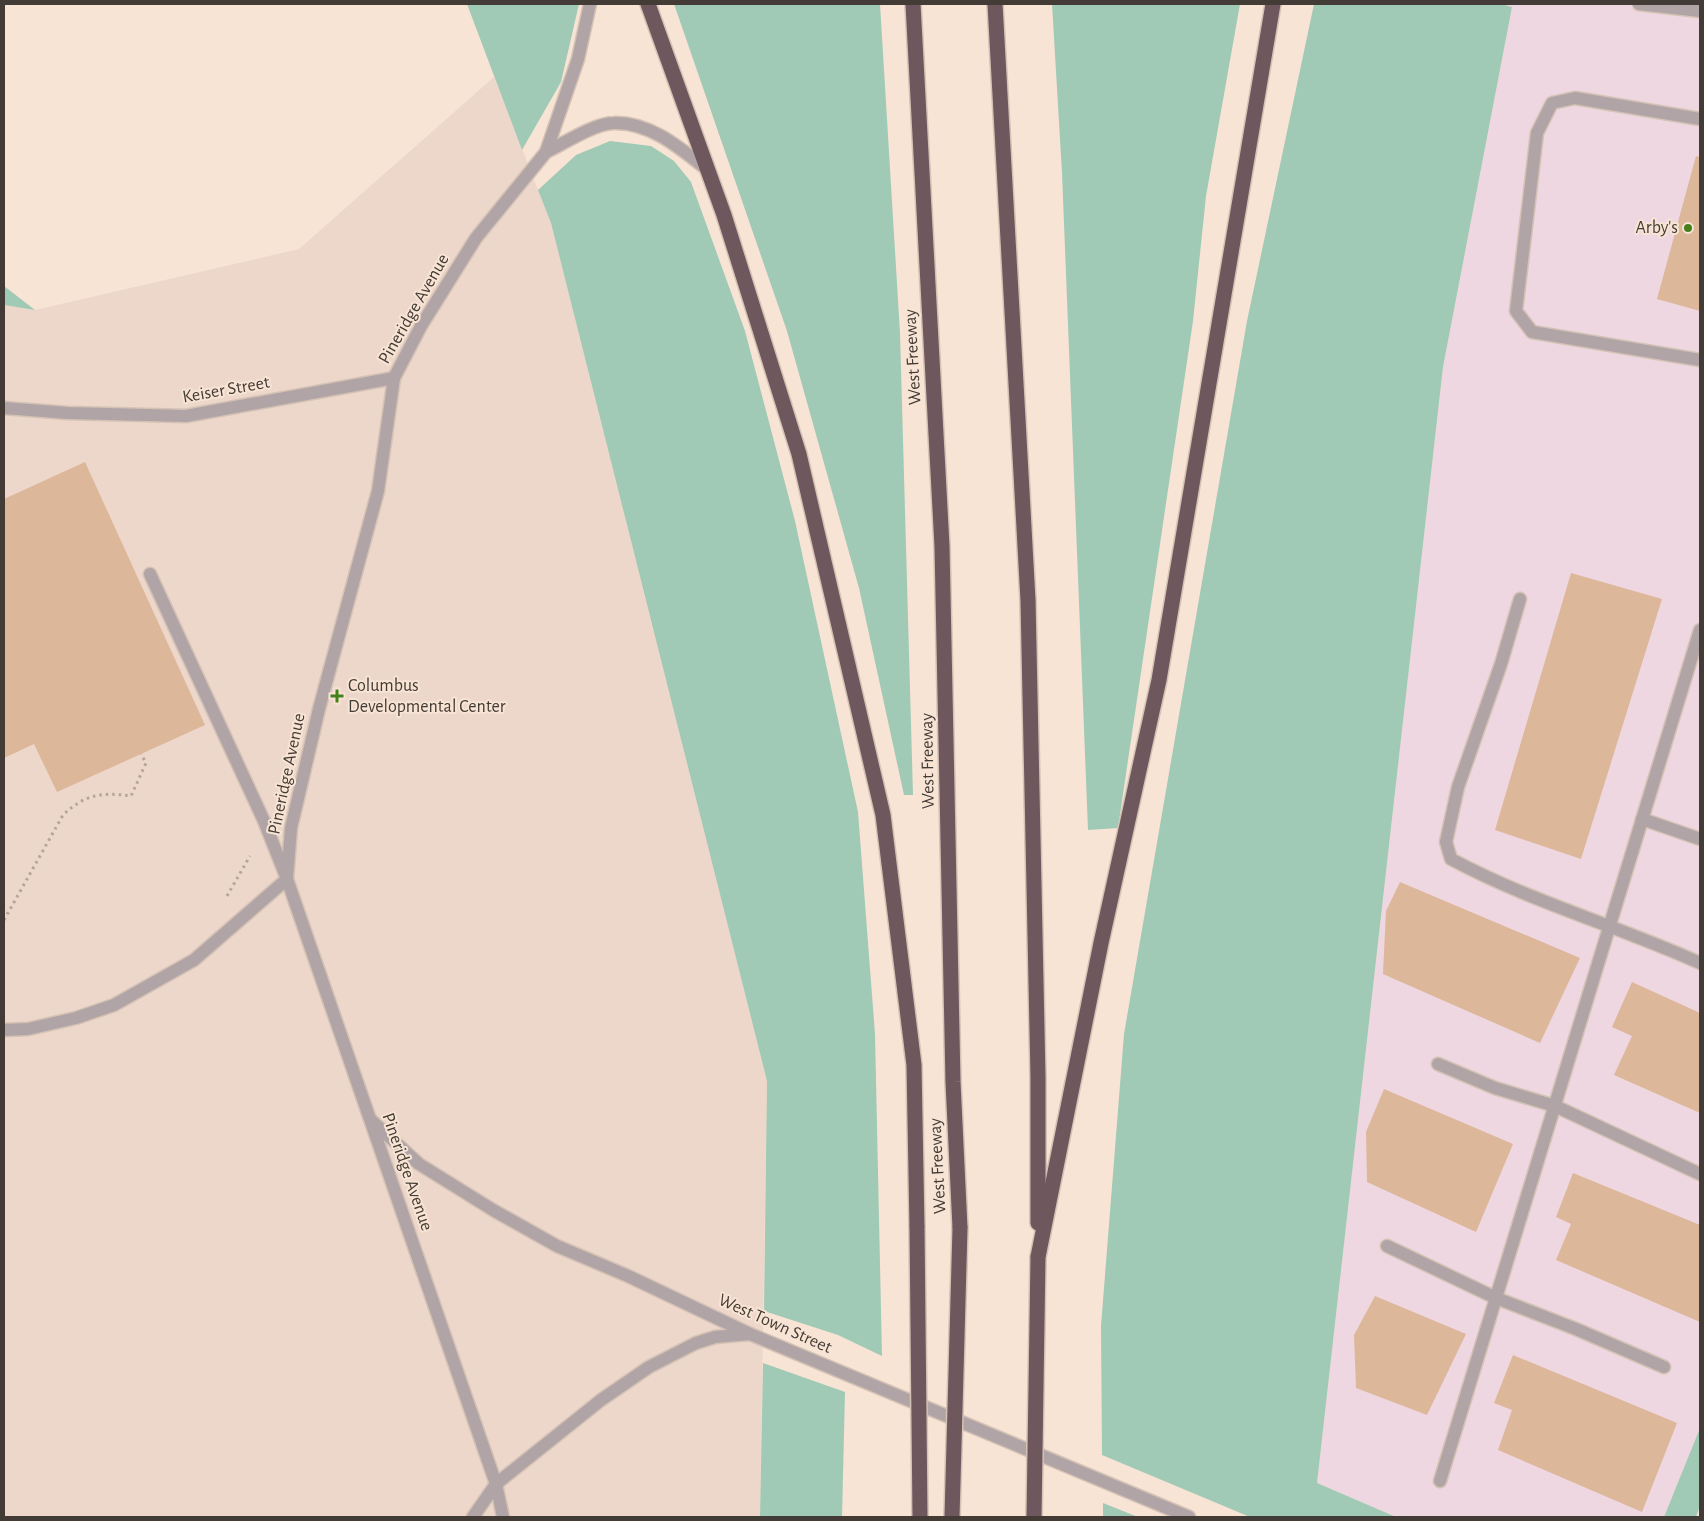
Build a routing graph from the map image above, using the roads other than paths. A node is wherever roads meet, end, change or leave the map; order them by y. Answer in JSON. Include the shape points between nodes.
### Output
{"nodes":[{"id":1,"x":590,"y":4,"type":"edge"},
{"id":2,"x":648,"y":4,"type":"edge"},
{"id":3,"x":913,"y":4,"type":"edge"},
{"id":4,"x":995,"y":4,"type":"edge"},
{"id":5,"x":1273,"y":4,"type":"edge"},
{"id":6,"x":1639,"y":4,"type":"edge"},
{"id":7,"x":1700,"y":10,"type":"edge"},
{"id":8,"x":1700,"y":119,"type":"edge"},
{"id":9,"x":546,"y":152,"type":"junction"},
{"id":10,"x":709,"y":171,"type":"junction"},
{"id":11,"x":1700,"y":360,"type":"edge"},
{"id":12,"x":394,"y":378,"type":"junction"},
{"id":13,"x":4,"y":408,"type":"edge"},
{"id":14,"x":150,"y":574,"type":"dead end"},
{"id":15,"x":1520,"y":599,"type":"dead end"},
{"id":16,"x":1700,"y":630,"type":"edge"},
{"id":17,"x":1642,"y":819,"type":"junction"},
{"id":18,"x":1700,"y":839,"type":"edge"},
{"id":19,"x":287,"y":879,"type":"junction"},
{"id":20,"x":1610,"y":926,"type":"junction"},
{"id":21,"x":1700,"y":963,"type":"edge"},
{"id":22,"x":4,"y":1030,"type":"edge"},
{"id":23,"x":1438,"y":1064,"type":"dead end"},
{"id":24,"x":1555,"y":1106,"type":"junction"},
{"id":25,"x":371,"y":1120,"type":"junction"},
{"id":26,"x":1700,"y":1174,"type":"edge"},
{"id":27,"x":1387,"y":1246,"type":"dead end"},
{"id":28,"x":1038,"y":1258,"type":"junction"},
{"id":29,"x":1496,"y":1298,"type":"junction"},
{"id":30,"x":750,"y":1334,"type":"junction"},
{"id":31,"x":1664,"y":1367,"type":"dead end"},
{"id":32,"x":1440,"y":1481,"type":"dead end"},
{"id":33,"x":496,"y":1484,"type":"junction"},
{"id":34,"x":473,"y":1517,"type":"edge"},
{"id":35,"x":503,"y":1517,"type":"edge"},
{"id":36,"x":921,"y":1517,"type":"edge"},
{"id":37,"x":952,"y":1517,"type":"edge"},
{"id":38,"x":1034,"y":1517,"type":"edge"},
{"id":39,"x":1189,"y":1517,"type":"edge"}],
"edges":[{"from":1,"to":9,"type":"street","name":"Pineridge Avenue","via":[[578,59]]},
{"from":2,"to":10,"type":"highway"},
{"from":3,"to":37,"type":"highway","name":"West Freeway","bridge":true,"via":[[942,546],[953,1082],[960,1228]]},
{"from":4,"to":28,"type":"highway","via":[[1028,600],[1038,1077]]},
{"from":5,"to":28,"type":"highway","via":[[1159,680],[1101,943]]},
{"from":6,"to":7,"type":"street"},
{"from":8,"to":11,"type":"street","via":[[1575,98],[1552,104],[1537,132],[1516,312],[1532,332]]},
{"from":9,"to":10,"type":"street","name":"Pineridge Avenue","via":[[588,130],[613,122],[638,126],[669,139]]},
{"from":9,"to":12,"type":"street","name":"Pineridge Avenue","via":[[476,238],[421,326]]},
{"from":10,"to":36,"type":"highway","bridge":true,"via":[[799,454],[883,815],[914,1065]]},
{"from":12,"to":13,"type":"street","name":"Keiser Street","via":[[186,416]]},
{"from":12,"to":19,"type":"street","name":"Pineridge Avenue","via":[[378,491],[319,709],[291,828]]},
{"from":14,"to":19,"type":"street","via":[[264,821]]},
{"from":15,"to":20,"type":"street","via":[[1458,787],[1446,842],[1451,859],[1483,876]]},
{"from":16,"to":17,"type":"street"},
{"from":17,"to":18,"type":"street"},
{"from":17,"to":20,"type":"street"},
{"from":19,"to":22,"type":"street","via":[[194,960],[114,1005],[76,1018]]},
{"from":19,"to":25,"type":"street","name":"Pineridge Avenue"},
{"from":20,"to":21,"type":"street"},
{"from":20,"to":24,"type":"street"},
{"from":23,"to":24,"type":"street","via":[[1495,1088]]},
{"from":24,"to":26,"type":"street"},
{"from":24,"to":29,"type":"street"},
{"from":25,"to":30,"type":"street","name":"West Town Street","via":[[419,1164],[493,1210],[557,1246]]},
{"from":25,"to":33,"type":"street","name":"Pineridge Avenue"},
{"from":27,"to":29,"type":"street"},
{"from":28,"to":38,"type":"highway","bridge":true},
{"from":29,"to":31,"type":"street"},
{"from":29,"to":32,"type":"street"},
{"from":30,"to":33,"type":"street","via":[[715,1337],[648,1366]]},
{"from":30,"to":39,"type":"street","name":"West Town Street"},
{"from":33,"to":34,"type":"street"},
{"from":33,"to":35,"type":"street","name":"Pineridge Avenue"}]}
